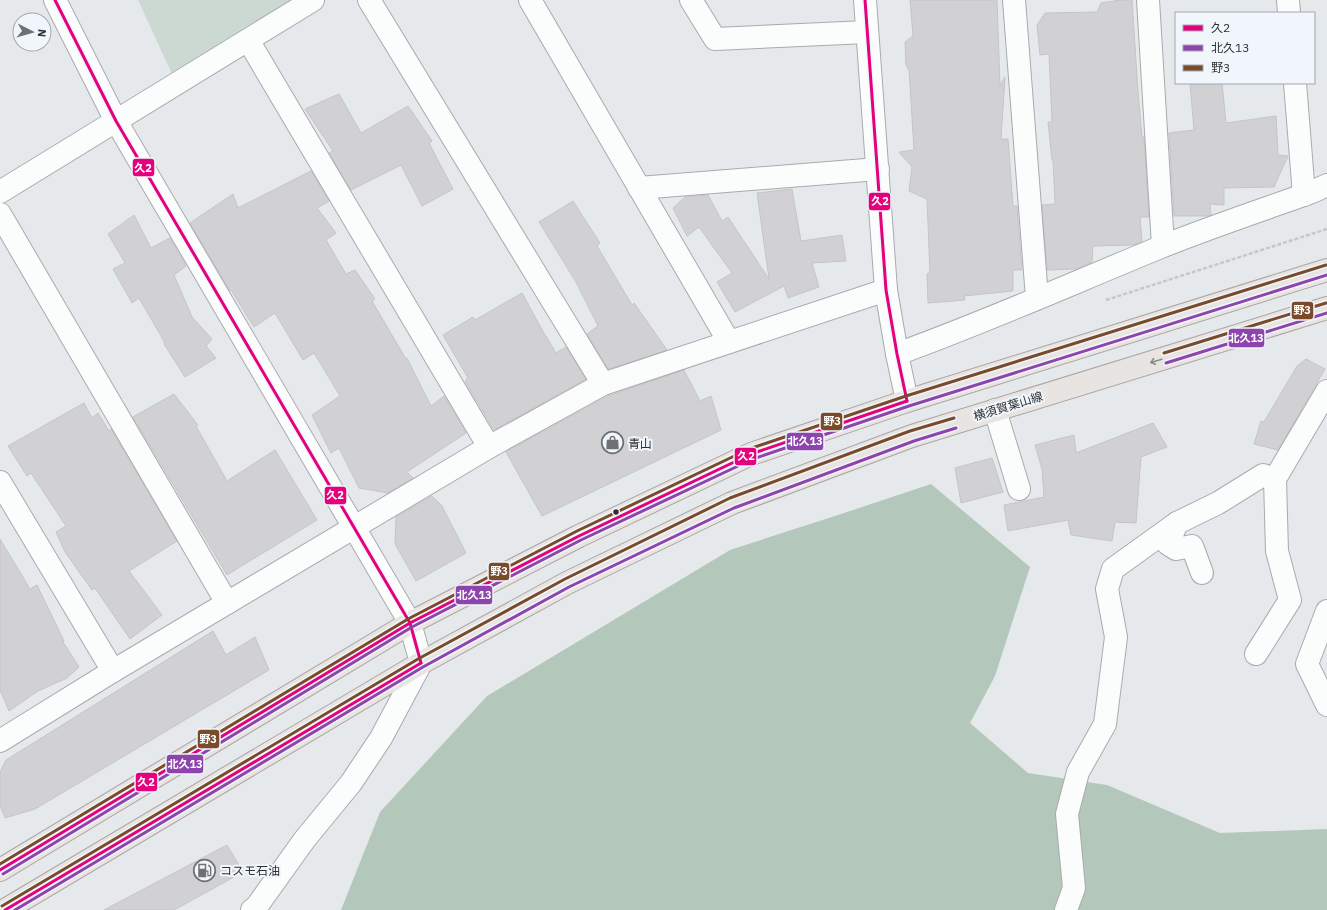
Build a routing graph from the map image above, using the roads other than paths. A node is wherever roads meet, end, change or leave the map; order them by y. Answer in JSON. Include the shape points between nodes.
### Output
{"nodes":[{"id":1,"x":55,"y":0,"type":"edge"},
{"id":2,"x":313,"y":0,"type":"edge"},
{"id":3,"x":369,"y":0,"type":"edge"},
{"id":4,"x":530,"y":0,"type":"edge"},
{"id":5,"x":691,"y":0,"type":"edge"},
{"id":6,"x":865,"y":0,"type":"edge"},
{"id":7,"x":1014,"y":0,"type":"edge"},
{"id":8,"x":1148,"y":0,"type":"edge"},
{"id":9,"x":1288,"y":0,"type":"edge"},
{"id":10,"x":1289,"y":12,"type":"edge"},
{"id":11,"x":867,"y":32,"type":"junction"},
{"id":12,"x":248,"y":40,"type":"junction"},
{"id":13,"x":1295,"y":84,"type":"edge"},
{"id":14,"x":116,"y":121,"type":"junction"},
{"id":15,"x":878,"y":169,"type":"junction"},
{"id":16,"x":1327,"y":185,"type":"edge"},
{"id":17,"x":639,"y":188,"type":"junction"},
{"id":18,"x":0,"y":192,"type":"edge"},
{"id":19,"x":1304,"y":195,"type":"junction"},
{"id":20,"x":0,"y":214,"type":"edge"},
{"id":21,"x":1163,"y":246,"type":"junction"},
{"id":22,"x":1327,"y":270,"type":"edge"},
{"id":23,"x":886,"y":290,"type":"junction"},
{"id":24,"x":1037,"y":298,"type":"junction"},
{"id":25,"x":1327,"y":308,"type":"edge"},
{"id":26,"x":729,"y":342,"type":"junction"},
{"id":27,"x":897,"y":354,"type":"junction"},
{"id":28,"x":603,"y":384,"type":"junction"},
{"id":29,"x":1327,"y":391,"type":"edge"},
{"id":30,"x":907,"y":401,"type":"junction"},
{"id":31,"x":996,"y":410,"type":"junction"},
{"id":32,"x":489,"y":447,"type":"junction"},
{"id":33,"x":1275,"y":479,"type":"junction"},
{"id":34,"x":0,"y":482,"type":"edge"},
{"id":35,"x":1019,"y":489,"type":"dead end"},
{"id":36,"x":1177,"y":523,"type":"junction"},
{"id":37,"x":354,"y":527,"type":"junction"},
{"id":38,"x":1202,"y":573,"type":"dead end"},
{"id":39,"x":227,"y":603,"type":"junction"},
{"id":40,"x":1327,"y":611,"type":"edge"},
{"id":41,"x":410,"y":623,"type":"junction"},
{"id":42,"x":1256,"y":654,"type":"dead end"},
{"id":43,"x":421,"y":663,"type":"junction"},
{"id":44,"x":113,"y":671,"type":"junction"},
{"id":45,"x":1327,"y":706,"type":"edge"},
{"id":46,"x":0,"y":741,"type":"edge"},
{"id":47,"x":0,"y":870,"type":"edge"},
{"id":48,"x":6,"y":910,"type":"edge"},
{"id":49,"x":252,"y":910,"type":"edge"},
{"id":50,"x":1066,"y":910,"type":"edge"}],
"edges":[{"from":1,"to":14,"type":"street"},
{"from":2,"to":12,"type":"street"},
{"from":3,"to":28,"type":"street"},
{"from":4,"to":17,"type":"street"},
{"from":5,"to":11,"type":"street","via":[[715,40]]},
{"from":6,"to":11,"type":"street"},
{"from":7,"to":24,"type":"street"},
{"from":8,"to":21,"type":"street"},
{"from":9,"to":10,"type":"street"},
{"from":11,"to":15,"type":"street"},
{"from":12,"to":14,"type":"street"},
{"from":12,"to":32,"type":"street"},
{"from":13,"to":19,"type":"street"},
{"from":14,"to":18,"type":"street"},
{"from":14,"to":37,"type":"street"},
{"from":15,"to":17,"type":"street"},
{"from":15,"to":23,"type":"street"},
{"from":16,"to":19,"type":"street"},
{"from":17,"to":26,"type":"street"},
{"from":19,"to":21,"type":"street"},
{"from":20,"to":39,"type":"street"},
{"from":21,"to":24,"type":"street"},
{"from":22,"to":30,"type":"main road"},
{"from":23,"to":26,"type":"street"},
{"from":23,"to":27,"type":"street"},
{"from":24,"to":27,"type":"street","via":[[955,333]]},
{"from":25,"to":31,"type":"main road","name":"横須賀葉山線","one_way":true},
{"from":26,"to":28,"type":"street"},
{"from":27,"to":30,"type":"street"},
{"from":28,"to":32,"type":"street"},
{"from":29,"to":33,"type":"street"},
{"from":30,"to":41,"type":"main road","via":[[751,454],[579,536]]},
{"from":31,"to":35,"type":"street"},
{"from":31,"to":43,"type":"main road","name":"横須賀葉山線","via":[[912,436],[732,503],[567,583]]},
{"from":32,"to":37,"type":"street"},
{"from":33,"to":36,"type":"street","via":[[1262,475],[1218,504]]},
{"from":33,"to":42,"type":"street","via":[[1277,552],[1290,600]]},
{"from":34,"to":44,"type":"street"},
{"from":36,"to":38,"type":"street","via":[[1168,544],[1176,549],[1192,546]]},
{"from":36,"to":50,"type":"street","via":[[1113,569],[1108,589],[1116,637],[1105,724],[1078,772],[1066,814],[1074,888]]},
{"from":37,"to":39,"type":"street"},
{"from":37,"to":41,"type":"street"},
{"from":39,"to":44,"type":"street"},
{"from":40,"to":45,"type":"street","via":[[1307,664]]},
{"from":41,"to":43,"type":"street"},
{"from":41,"to":47,"type":"main road"},
{"from":43,"to":48,"type":"main road","name":"横須賀葉山線"},
{"from":43,"to":49,"type":"street","via":[[381,738],[351,783]]},
{"from":44,"to":46,"type":"street"}]}
